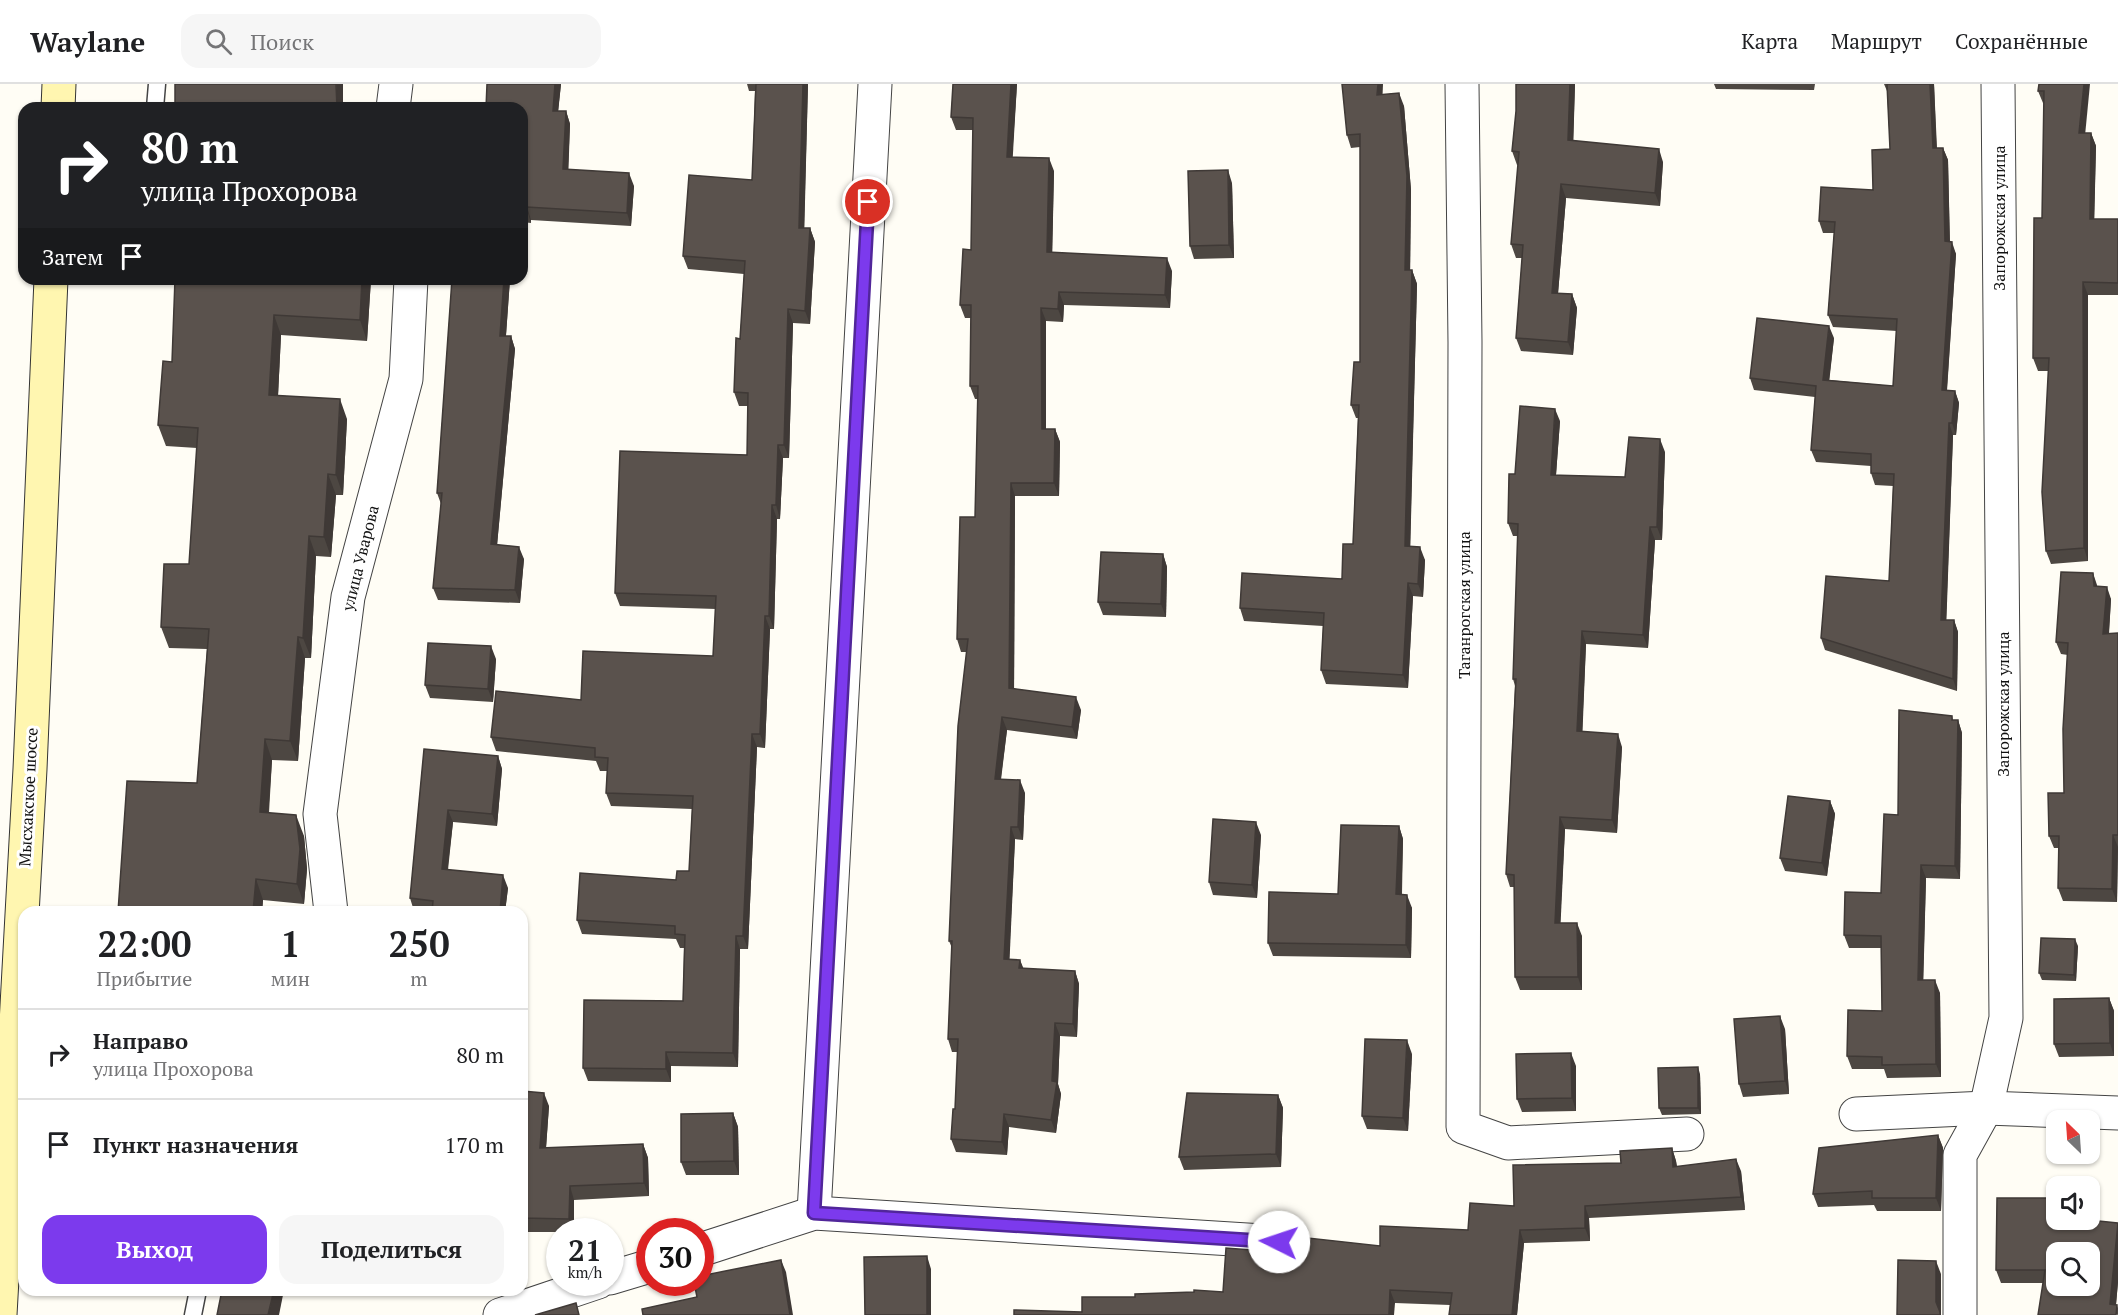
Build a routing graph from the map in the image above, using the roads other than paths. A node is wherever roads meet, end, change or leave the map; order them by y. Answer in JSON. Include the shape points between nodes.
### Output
{"nodes":[{"id":1,"x":59,"y":84,"type":"edge"},
{"id":2,"x":157,"y":84,"type":"edge"},
{"id":3,"x":396,"y":84,"type":"edge"},
{"id":4,"x":875,"y":84,"type":"edge"},
{"id":5,"x":1462,"y":84,"type":"edge"},
{"id":6,"x":1998,"y":84,"type":"edge"},
{"id":7,"x":58,"y":102,"type":"edge"},
{"id":8,"x":156,"y":102,"type":"edge"},
{"id":9,"x":394,"y":102,"type":"edge"},
{"id":10,"x":51,"y":285,"type":"edge"},
{"id":11,"x":411,"y":285,"type":"edge"},
{"id":12,"x":22,"y":906,"type":"edge"},
{"id":13,"x":330,"y":906,"type":"edge"},
{"id":14,"x":18,"y":987,"type":"edge"},
{"id":15,"x":1986,"y":1108,"type":"junction"},
{"id":16,"x":2118,"y":1113,"type":"edge"},
{"id":17,"x":1856,"y":1114,"type":"dead end"},
{"id":18,"x":1687,"y":1134,"type":"dead end"},
{"id":19,"x":814,"y":1213,"type":"junction"},
{"id":20,"x":1279,"y":1242,"type":"dead end"},
{"id":21,"x":714,"y":1245,"type":"edge"},
{"id":22,"x":197,"y":1296,"type":"edge"},
{"id":23,"x":556,"y":1296,"type":"edge"},
{"id":24,"x":0,"y":1315,"type":"edge"},
{"id":25,"x":194,"y":1315,"type":"edge"},
{"id":26,"x":500,"y":1315,"type":"edge"},
{"id":27,"x":1960,"y":1315,"type":"edge"}],
"edges":[{"from":1,"to":7,"type":"street"},
{"from":2,"to":8,"type":"lane"},
{"from":3,"to":9,"type":"street"},
{"from":4,"to":19,"type":"street"},
{"from":5,"to":18,"type":"street","name":"Таганрогская улица","via":[[1462,1127],[1508,1143]]},
{"from":6,"to":15,"type":"street","name":"Запорожская улица","via":[[2006,1018]]},
{"from":10,"to":12,"type":"street","name":"Мысхакское шоссе"},
{"from":11,"to":13,"type":"street","name":"улица Уварова","via":[[406,380],[348,597],[320,814]]},
{"from":14,"to":24,"type":"street","name":"Мысхакское шоссе"},
{"from":15,"to":16,"type":"street"},
{"from":15,"to":17,"type":"street"},
{"from":15,"to":27,"type":"street","name":"Запорожская улица","via":[[1960,1155]]},
{"from":19,"to":20,"type":"street"},
{"from":19,"to":21,"type":"street"},
{"from":22,"to":25,"type":"lane"},
{"from":23,"to":26,"type":"street"}]}
